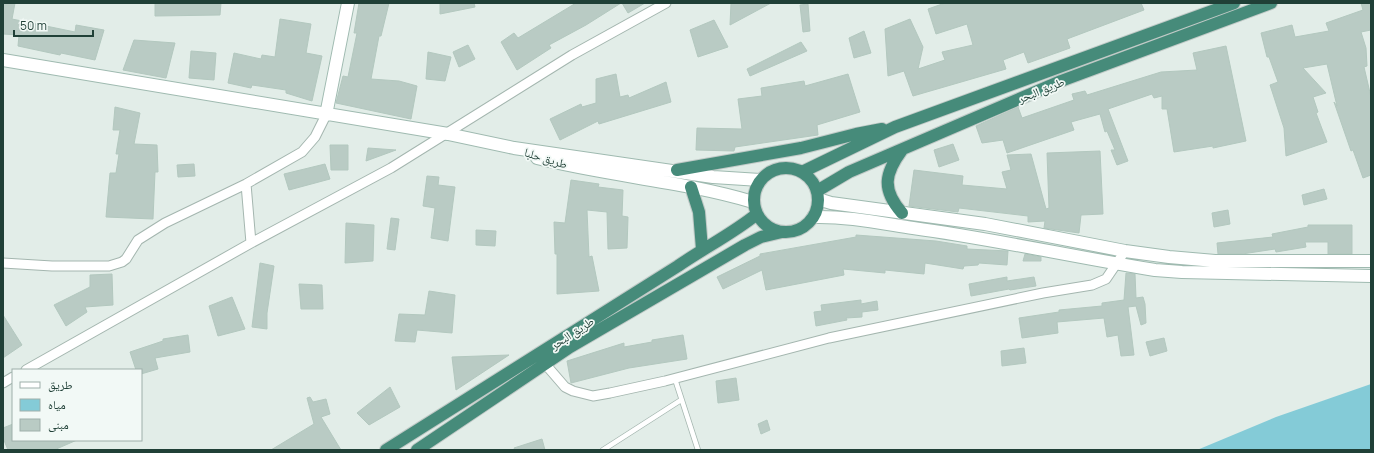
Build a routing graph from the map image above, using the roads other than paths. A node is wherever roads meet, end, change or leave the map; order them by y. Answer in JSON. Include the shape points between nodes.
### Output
{"nodes":[{"id":1,"x":348,"y":3,"type":"edge"},
{"id":2,"x":666,"y":3,"type":"edge"},
{"id":3,"x":1234,"y":3,"type":"edge"},
{"id":4,"x":1271,"y":3,"type":"edge"},
{"id":5,"x":3,"y":60,"type":"edge"},
{"id":6,"x":1000,"y":90,"type":"junction"},
{"id":7,"x":1005,"y":104,"type":"junction"},
{"id":8,"x":326,"y":115,"type":"junction"},
{"id":9,"x":895,"y":128,"type":"junction"},
{"id":10,"x":448,"y":134,"type":"junction"},
{"id":11,"x":514,"y":148,"type":"junction"},
{"id":12,"x":903,"y":149,"type":"junction"},
{"id":13,"x":678,"y":170,"type":"junction"},
{"id":14,"x":802,"y":172,"type":"junction"},
{"id":15,"x":760,"y":180,"type":"junction"},
{"id":16,"x":246,"y":184,"type":"junction"},
{"id":17,"x":691,"y":187,"type":"junction"},
{"id":18,"x":817,"y":195,"type":"junction"},
{"id":19,"x":755,"y":208,"type":"junction"},
{"id":20,"x":902,"y":213,"type":"junction"},
{"id":21,"x":813,"y":217,"type":"junction"},
{"id":22,"x":985,"y":224,"type":"junction"},
{"id":23,"x":782,"y":232,"type":"junction"},
{"id":24,"x":981,"y":237,"type":"junction"},
{"id":25,"x":250,"y":243,"type":"junction"},
{"id":26,"x":702,"y":249,"type":"junction"},
{"id":27,"x":1125,"y":251,"type":"junction"},
{"id":28,"x":1183,"y":258,"type":"junction"},
{"id":29,"x":1371,"y":261,"type":"edge"},
{"id":30,"x":3,"y":263,"type":"edge"},
{"id":31,"x":1118,"y":264,"type":"junction"},
{"id":32,"x":1182,"y":272,"type":"junction"},
{"id":33,"x":1371,"y":276,"type":"edge"},
{"id":34,"x":567,"y":343,"type":"junction"},
{"id":35,"x":546,"y":365,"type":"junction"},
{"id":36,"x":28,"y":369,"type":"edge"},
{"id":37,"x":12,"y":378,"type":"edge"},
{"id":38,"x":675,"y":378,"type":"junction"},
{"id":39,"x":3,"y":383,"type":"edge"},
{"id":40,"x":681,"y":400,"type":"junction"},
{"id":41,"x":386,"y":450,"type":"edge"},
{"id":42,"x":417,"y":450,"type":"edge"},
{"id":43,"x":603,"y":450,"type":"edge"},
{"id":44,"x":698,"y":450,"type":"edge"}],
"edges":[{"from":1,"to":8,"type":"main road"},
{"from":2,"to":10,"type":"street","via":[[572,55]]},
{"from":3,"to":6,"type":"highway","name":"طريق البحر"},
{"from":4,"to":7,"type":"highway","name":"طريق البحر"},
{"from":5,"to":8,"type":"main road"},
{"from":6,"to":7,"type":"highway"},
{"from":6,"to":9,"type":"highway","name":"طريق البحر"},
{"from":7,"to":12,"type":"highway","name":"طريق البحر"},
{"from":8,"to":10,"type":"main road"},
{"from":8,"to":16,"type":"street","via":[[315,137],[302,152]]},
{"from":9,"to":13,"type":"highway"},
{"from":9,"to":14,"type":"highway","name":"طريق البحر"},
{"from":10,"to":11,"type":"main road"},
{"from":10,"to":25,"type":"street","via":[[391,168]]},
{"from":11,"to":13,"type":"main road","name":"طريق حلبا"},
{"from":11,"to":17,"type":"main road","name":"طريق حلبا","via":[[565,165]]},
{"from":12,"to":18,"type":"highway","name":"طريق البحر","via":[[849,172]]},
{"from":12,"to":20,"type":"highway","via":[[888,171],[887,184],[890,196]]},
{"from":13,"to":15,"type":"main road","name":"طريق حلبا","via":[[713,177]]},
{"from":14,"to":15,"type":"highway","via":[[780,168],[769,172]]},
{"from":14,"to":18,"type":"highway","via":[[811,180]]},
{"from":15,"to":19,"type":"highway","via":[[755,191]]},
{"from":16,"to":25,"type":"street"},
{"from":16,"to":30,"type":"street","via":[[165,223],[138,240],[126,259],[116,265],[52,266]]},
{"from":17,"to":19,"type":"main road","name":"طريق حلبا"},
{"from":17,"to":26,"type":"highway","via":[[699,212]]},
{"from":18,"to":20,"type":"main road","via":[[831,203]]},
{"from":18,"to":21,"type":"highway"},
{"from":19,"to":23,"type":"highway","via":[[767,226]]},
{"from":19,"to":26,"type":"highway","name":"طريق البحر","via":[[743,225]]},
{"from":20,"to":22,"type":"main road"},
{"from":21,"to":23,"type":"highway","via":[[805,226],[794,231]]},
{"from":21,"to":24,"type":"main road","via":[[830,216]]},
{"from":22,"to":24,"type":"main road"},
{"from":22,"to":27,"type":"main road"},
{"from":23,"to":34,"type":"highway","name":"طريق البحر","via":[[761,237],[745,245]]},
{"from":24,"to":31,"type":"main road"},
{"from":25,"to":36,"type":"street"},
{"from":26,"to":34,"type":"highway","name":"طريق البحر"},
{"from":27,"to":28,"type":"main road"},
{"from":27,"to":31,"type":"street"},
{"from":28,"to":29,"type":"main road","via":[[1215,261]]},
{"from":28,"to":32,"type":"main road"},
{"from":31,"to":32,"type":"main road"},
{"from":31,"to":38,"type":"street","via":[[1106,279],[1092,285],[1042,293],[829,338]]},
{"from":32,"to":33,"type":"main road"},
{"from":34,"to":35,"type":"highway","name":"طريق البحر"},
{"from":34,"to":41,"type":"highway","name":"طريق البحر"},
{"from":35,"to":38,"type":"street","via":[[565,388],[593,396]]},
{"from":35,"to":42,"type":"highway","name":"طريق البحر"},
{"from":37,"to":39,"type":"street"},
{"from":38,"to":40,"type":"lane"},
{"from":40,"to":43,"type":"lane"},
{"from":40,"to":44,"type":"lane"}]}
